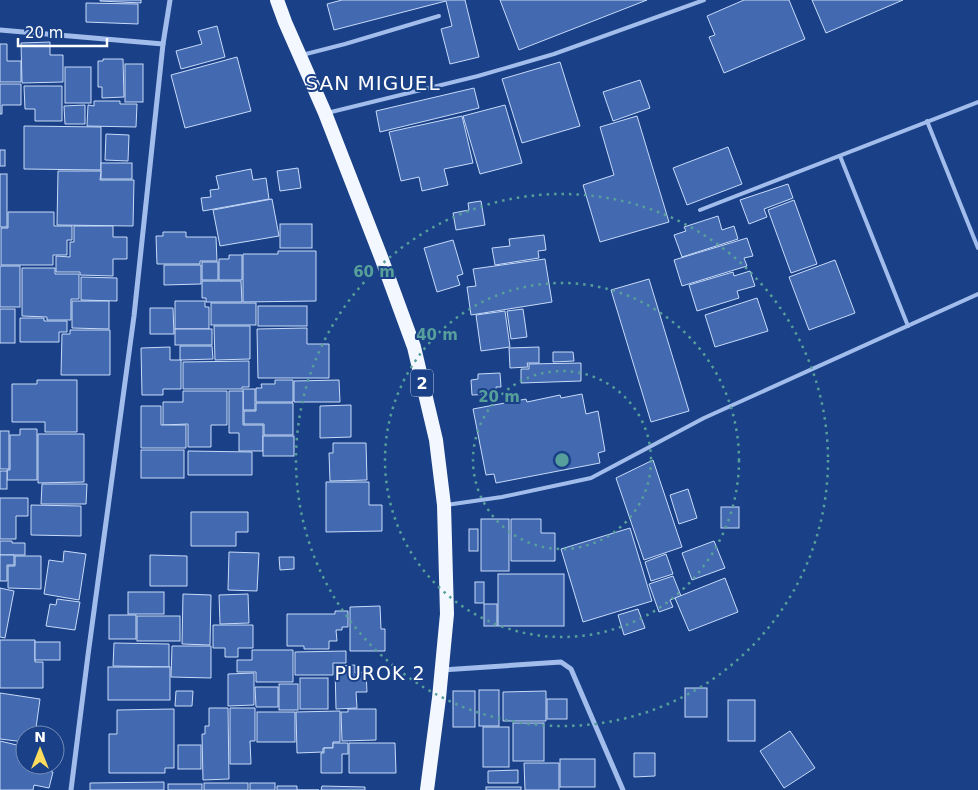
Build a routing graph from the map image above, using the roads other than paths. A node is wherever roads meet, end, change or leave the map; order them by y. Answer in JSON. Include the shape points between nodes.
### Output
{"nodes":[{"id":1,"x":170,"y":0,"type":"edge"},
{"id":2,"x":277,"y":0,"type":"edge"},
{"id":3,"x":704,"y":0,"type":"edge"},
{"id":4,"x":439,"y":16,"type":"dead end"},
{"id":5,"x":0,"y":30,"type":"edge"},
{"id":6,"x":163,"y":44,"type":"junction"},
{"id":7,"x":300,"y":56,"type":"junction"},
{"id":8,"x":978,"y":102,"type":"edge"},
{"id":9,"x":325,"y":113,"type":"junction"},
{"id":10,"x":927,"y":121,"type":"junction"},
{"id":11,"x":840,"y":156,"type":"junction"},
{"id":12,"x":700,"y":210,"type":"dead end"},
{"id":13,"x":978,"y":248,"type":"edge"},
{"id":14,"x":978,"y":294,"type":"edge"},
{"id":15,"x":908,"y":326,"type":"junction"},
{"id":16,"x":444,"y":505,"type":"junction"},
{"id":17,"x":442,"y":670,"type":"junction"},
{"id":18,"x":71,"y":790,"type":"edge"},
{"id":19,"x":427,"y":790,"type":"edge"},
{"id":20,"x":623,"y":790,"type":"edge"}],
"edges":[{"from":1,"to":6,"type":"street"},
{"from":2,"to":7,"type":"highway","number":"2"},
{"from":3,"to":9,"type":"lane","via":[[554,54]]},
{"from":4,"to":7,"type":"lane"},
{"from":5,"to":6,"type":"street"},
{"from":6,"to":18,"type":"street","via":[[134,316]]},
{"from":7,"to":9,"type":"highway","number":"2"},
{"from":8,"to":10,"type":"lane"},
{"from":9,"to":16,"type":"highway","number":"2","via":[[414,347],[436,440]]},
{"from":10,"to":11,"type":"lane"},
{"from":10,"to":13,"type":"lane"},
{"from":11,"to":12,"type":"lane"},
{"from":11,"to":15,"type":"lane"},
{"from":14,"to":15,"type":"lane"},
{"from":15,"to":16,"type":"lane","via":[[704,418],[591,478],[502,497]]},
{"from":16,"to":17,"type":"highway","number":"2","via":[[447,614]]},
{"from":17,"to":19,"type":"highway","number":"2"},
{"from":17,"to":20,"type":"street","via":[[561,662],[571,669]]}]}
